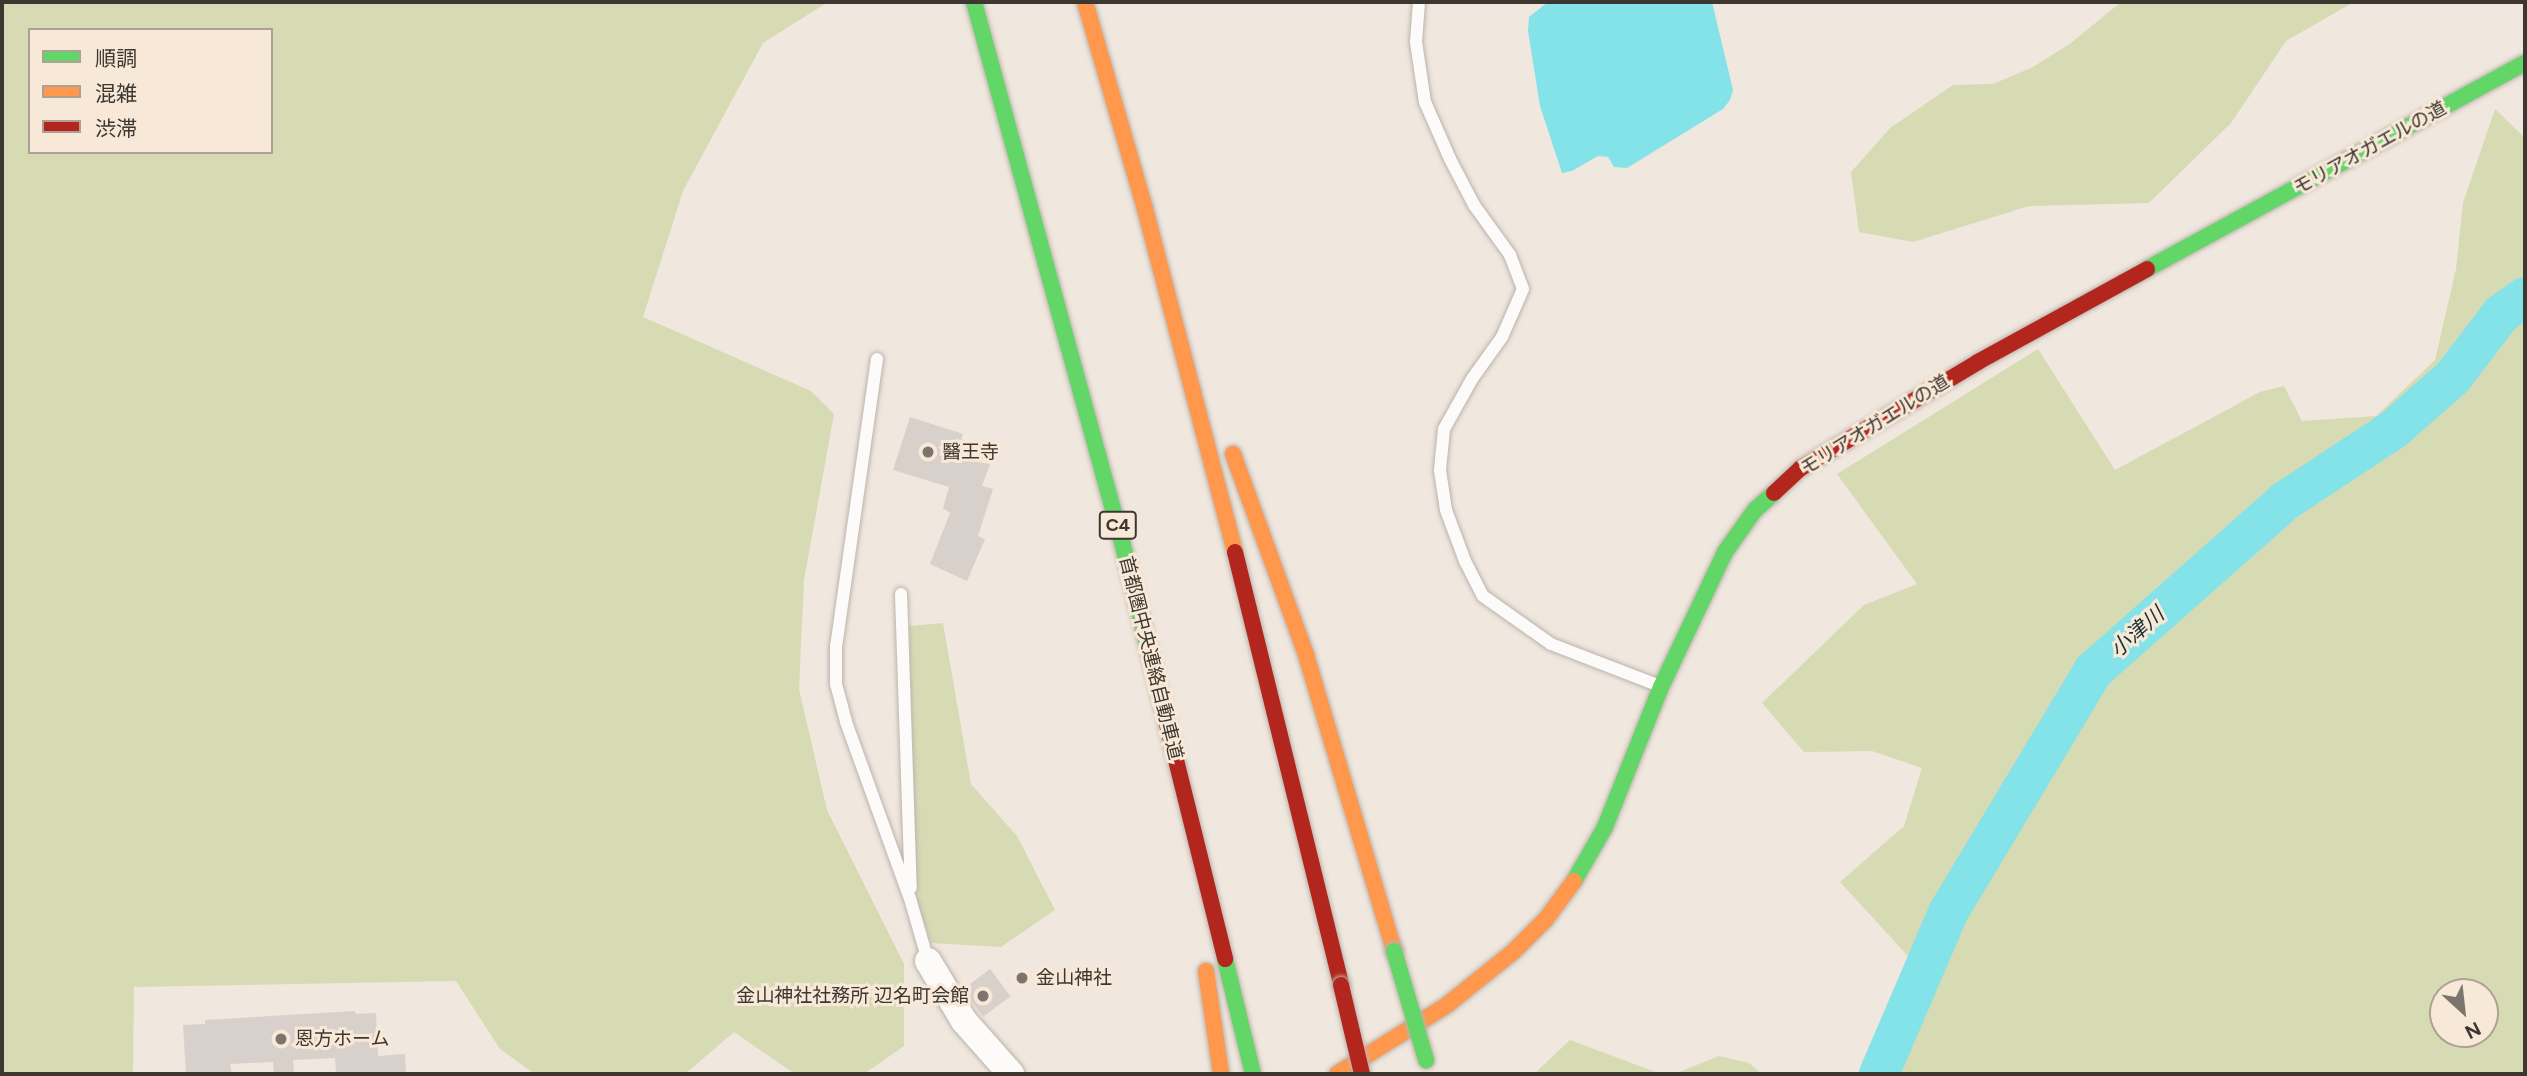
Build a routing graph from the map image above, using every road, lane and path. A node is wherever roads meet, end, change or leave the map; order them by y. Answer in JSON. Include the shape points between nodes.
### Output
{"nodes":[{"id":1,"x":974,"y":2,"type":"edge"},
{"id":2,"x":1085,"y":2,"type":"edge"},
{"id":3,"x":1419,"y":2,"type":"edge"},
{"id":4,"x":2525,"y":63,"type":"edge"},
{"id":5,"x":1144,"y":209,"type":"junction"},
{"id":6,"x":877,"y":359,"type":"dead end"},
{"id":7,"x":1211,"y":393,"type":"dead end"},
{"id":8,"x":1225,"y":432,"type":"dead end"},
{"id":9,"x":1123,"y":546,"type":"junction"},
{"id":10,"x":901,"y":594,"type":"dead end"},
{"id":11,"x":1661,"y":687,"type":"junction"},
{"id":12,"x":911,"y":902,"type":"junction"},
{"id":13,"x":1196,"y":911,"type":"dead end"},
{"id":14,"x":1202,"y":950,"type":"dead end"},
{"id":15,"x":928,"y":961,"type":"joint"},
{"id":16,"x":1428,"y":1067,"type":"edge"},
{"id":17,"x":1220,"y":1070,"type":"edge"},
{"id":18,"x":1011,"y":1074,"type":"edge"},
{"id":19,"x":1254,"y":1074,"type":"edge"},
{"id":20,"x":1337,"y":1074,"type":"edge"},
{"id":21,"x":1362,"y":1074,"type":"edge"}],
"edges":[{"from":1,"to":9,"type":"main road","name":"首都圏中央連絡自動車道","number":"C4"},
{"from":2,"to":5,"type":"main road"},
{"from":3,"to":11,"type":"lane","via":[[1416,42],[1425,102],[1474,205],[1510,255],[1523,289],[1502,337],[1444,429],[1440,470],[1446,510],[1483,596],[1551,644]]},
{"from":4,"to":11,"type":"main road","name":"モリアオガエルの道","via":[[1978,362],[1801,468],[1755,510],[1725,552]]},
{"from":5,"to":7,"type":"main road"},
{"from":5,"to":21,"type":"main road","bridge":true,"via":[[1234,544]]},
{"from":6,"to":12,"type":"lane","via":[[836,646],[836,684]]},
{"from":8,"to":16,"type":"main road","bridge":true,"via":[[1306,655]]},
{"from":9,"to":13,"type":"main road"},
{"from":9,"to":19,"type":"main road","name":"首都圏中央連絡自動車道","number":"C4"},
{"from":10,"to":12,"type":"lane"},
{"from":11,"to":20,"type":"main road","name":"モリアオガエルの道","via":[[1605,827],[1581,871],[1546,919],[1447,1005]]},
{"from":12,"to":15,"type":"lane"},
{"from":14,"to":17,"type":"main road"},
{"from":15,"to":18,"type":"street","via":[[964,1021]]}]}
